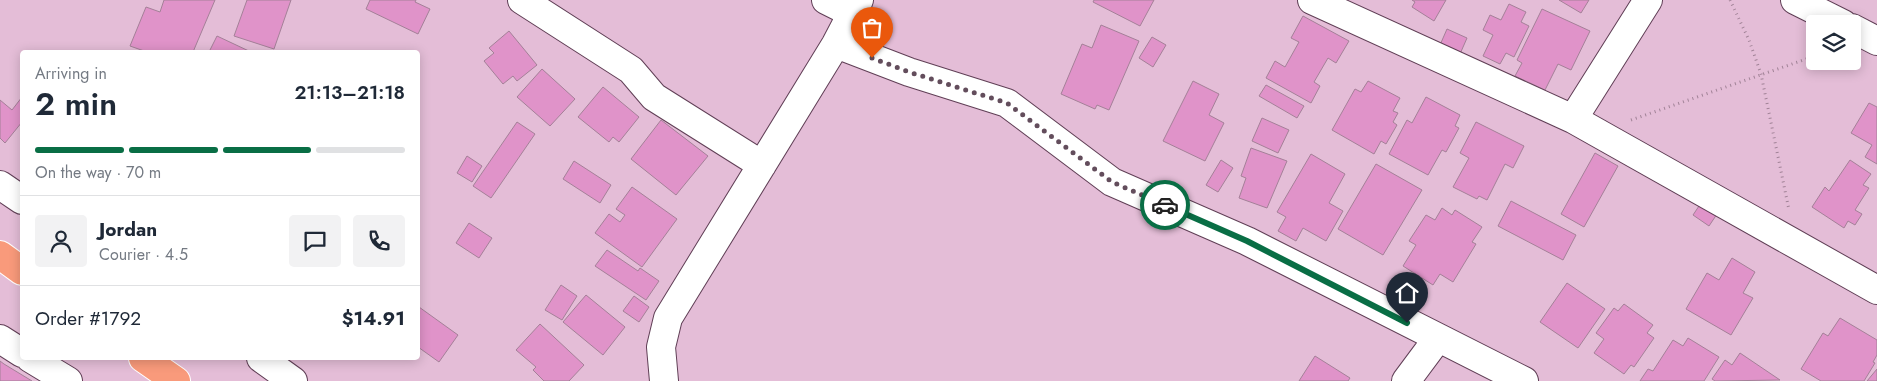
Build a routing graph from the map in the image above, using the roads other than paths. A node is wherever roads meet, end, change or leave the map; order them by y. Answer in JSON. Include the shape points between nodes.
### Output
{"nodes":[{"id":1,"x":522,"y":0,"type":"edge"},
{"id":2,"x":826,"y":0,"type":"edge"},
{"id":3,"x":1312,"y":0,"type":"edge"},
{"id":4,"x":1648,"y":0,"type":"edge"},
{"id":5,"x":1795,"y":0,"type":"edge"},
{"id":6,"x":856,"y":6,"type":"edge"},
{"id":7,"x":1825,"y":15,"type":"edge"},
{"id":8,"x":1861,"y":33,"type":"edge"},
{"id":9,"x":1877,"y":41,"type":"edge"},
{"id":10,"x":836,"y":44,"type":"junction"},
{"id":11,"x":1582,"y":124,"type":"junction"},
{"id":12,"x":762,"y":165,"type":"junction"},
{"id":13,"x":0,"y":185,"type":"edge"},
{"id":14,"x":20,"y":199,"type":"edge"},
{"id":15,"x":0,"y":254,"type":"edge"},
{"id":16,"x":20,"y":269,"type":"edge"},
{"id":17,"x":1877,"y":290,"type":"edge"},
{"id":18,"x":1438,"y":338,"type":"junction"},
{"id":19,"x":0,"y":339,"type":"edge"},
{"id":20,"x":20,"y":352,"type":"edge"},
{"id":21,"x":33,"y":360,"type":"edge"},
{"id":22,"x":146,"y":360,"type":"edge"},
{"id":23,"x":264,"y":360,"type":"edge"},
{"id":24,"x":68,"y":381,"type":"edge"},
{"id":25,"x":176,"y":381,"type":"edge"},
{"id":26,"x":293,"y":381,"type":"edge"},
{"id":27,"x":664,"y":381,"type":"edge"},
{"id":28,"x":1406,"y":381,"type":"edge"},
{"id":29,"x":1524,"y":381,"type":"edge"}],
"edges":[{"from":1,"to":12,"type":"street","via":[[631,70],[654,96]]},
{"from":2,"to":6,"type":"street"},
{"from":3,"to":11,"type":"street"},
{"from":4,"to":11,"type":"street"},
{"from":5,"to":7,"type":"street"},
{"from":6,"to":10,"type":"street"},
{"from":8,"to":9,"type":"street"},
{"from":10,"to":12,"type":"street"},
{"from":10,"to":18,"type":"street","via":[[909,72],[1007,103],[1112,182],[1247,241]]},
{"from":11,"to":17,"type":"street"},
{"from":12,"to":27,"type":"street","via":[[668,318],[661,347]]},
{"from":13,"to":14,"type":"street"},
{"from":15,"to":16,"type":"highway"},
{"from":18,"to":28,"type":"street"},
{"from":18,"to":29,"type":"street"},
{"from":19,"to":20,"type":"street"},
{"from":21,"to":24,"type":"street"},
{"from":22,"to":25,"type":"highway"},
{"from":23,"to":26,"type":"street"}]}
